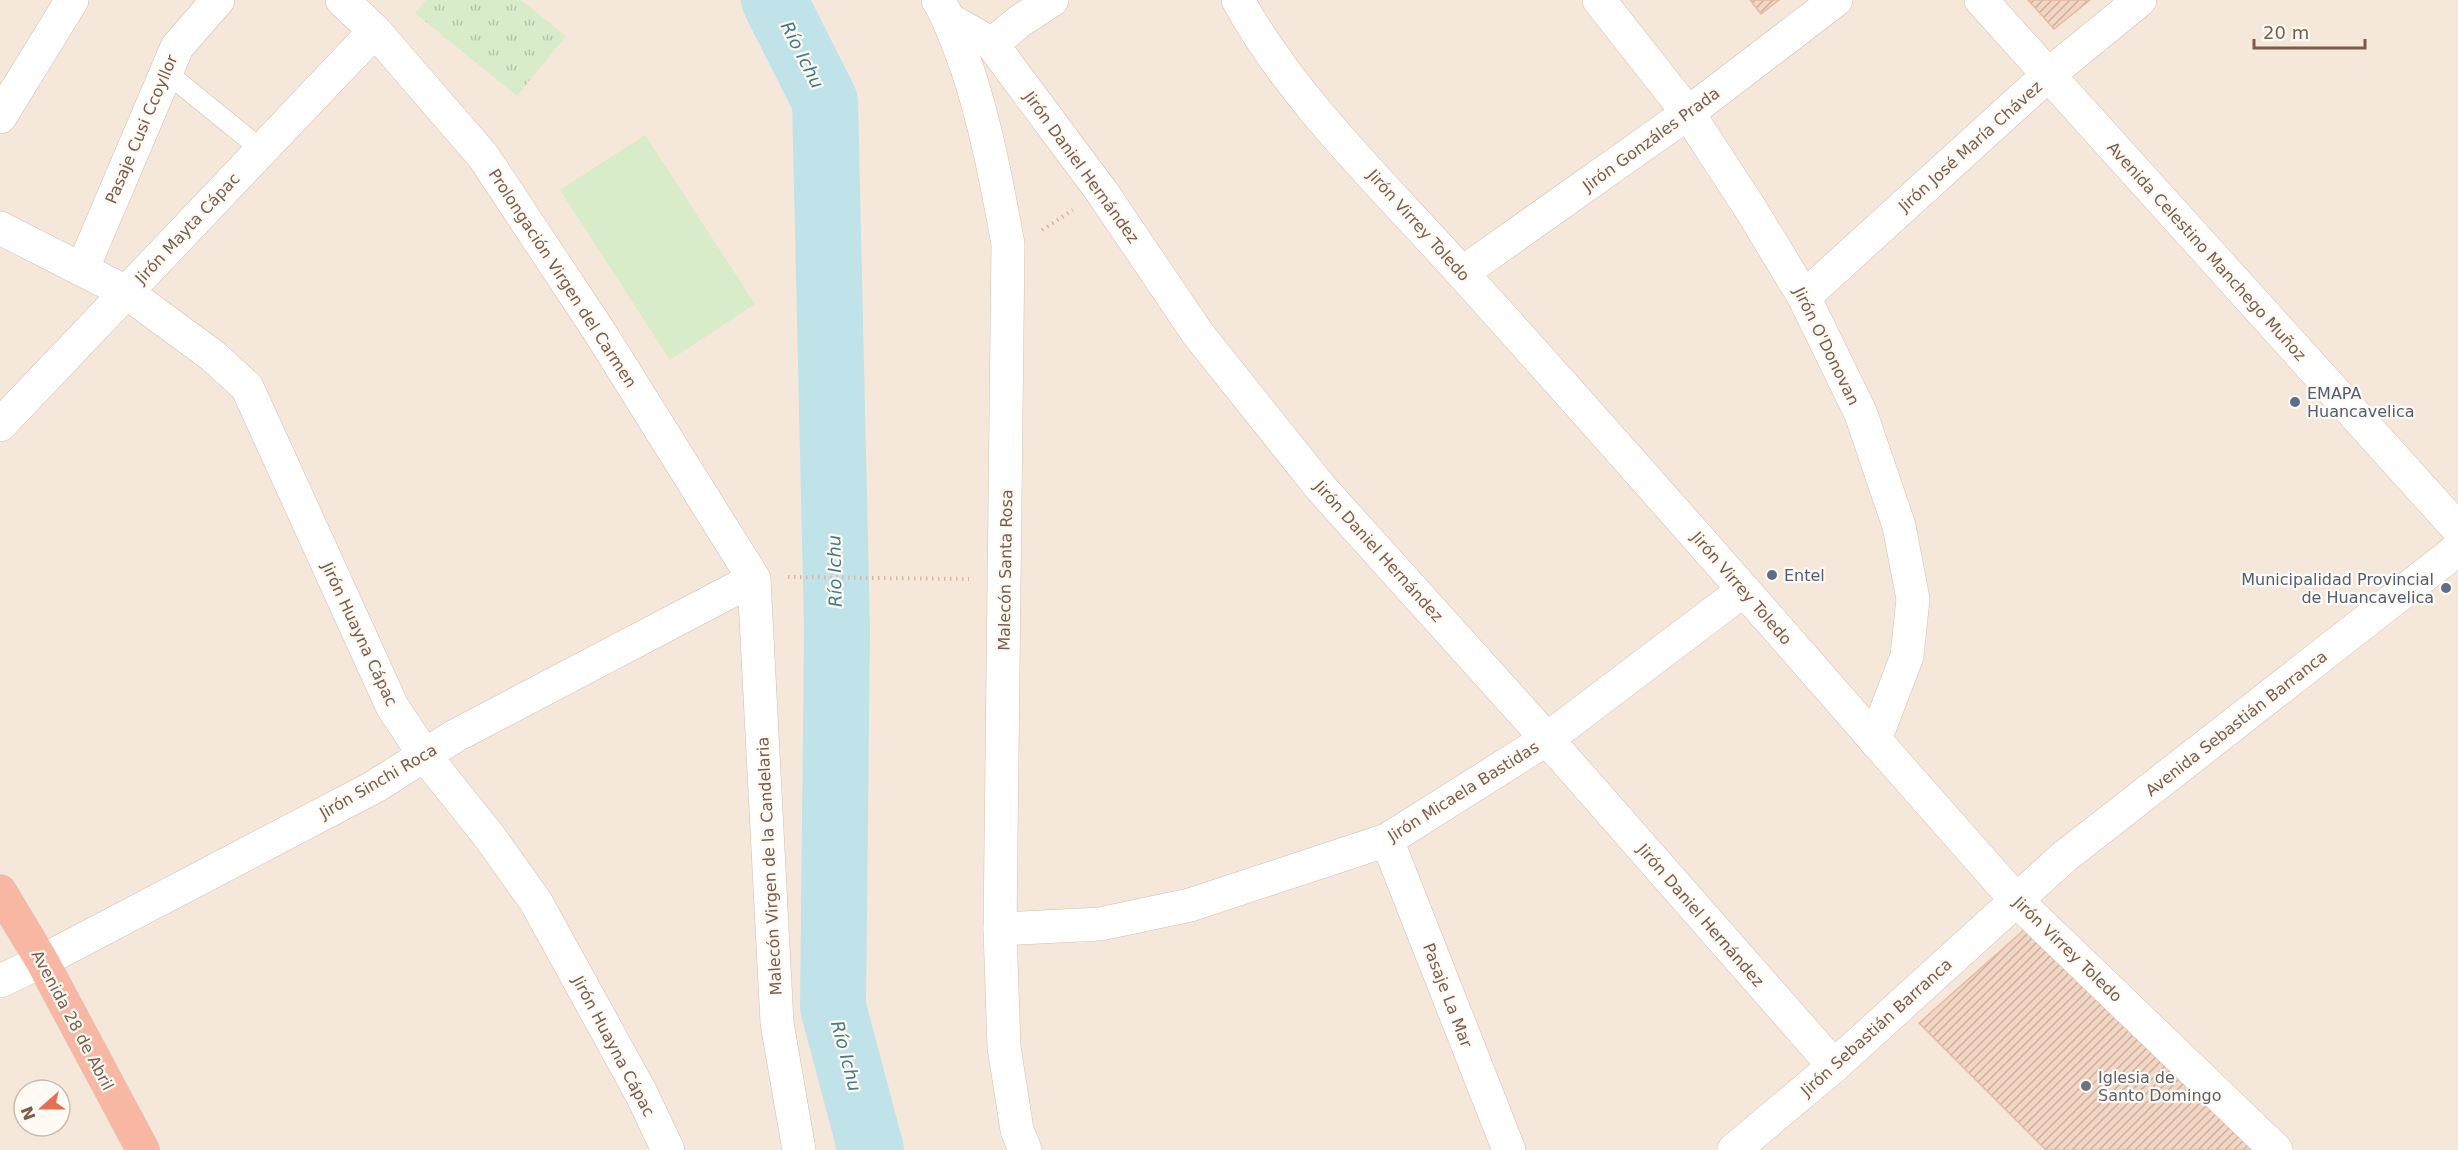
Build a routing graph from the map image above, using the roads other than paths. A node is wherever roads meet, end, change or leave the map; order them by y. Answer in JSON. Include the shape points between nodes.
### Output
{"nodes":[{"id":1,"x":72,"y":0,"type":"edge"},
{"id":2,"x":218,"y":0,"type":"edge"},
{"id":3,"x":342,"y":0,"type":"edge"},
{"id":4,"x":1052,"y":0,"type":"edge"},
{"id":5,"x":1238,"y":0,"type":"edge"},
{"id":6,"x":1599,"y":0,"type":"edge"},
{"id":7,"x":1836,"y":0,"type":"edge"},
{"id":8,"x":1981,"y":0,"type":"edge"},
{"id":9,"x":2140,"y":0,"type":"edge"},
{"id":10,"x":944,"y":10,"type":"edge"},
{"id":11,"x":375,"y":31,"type":"junction"},
{"id":12,"x":992,"y":44,"type":"junction"},
{"id":13,"x":166,"y":72,"type":"junction"},
{"id":14,"x":2049,"y":75,"type":"junction"},
{"id":15,"x":1689,"y":113,"type":"junction"},
{"id":16,"x":0,"y":117,"type":"edge"},
{"id":17,"x":262,"y":150,"type":"junction"},
{"id":18,"x":0,"y":228,"type":"edge"},
{"id":19,"x":82,"y":270,"type":"junction"},
{"id":20,"x":1462,"y":273,"type":"junction"},
{"id":21,"x":126,"y":292,"type":"junction"},
{"id":22,"x":1804,"y":297,"type":"junction"},
{"id":23,"x":0,"y":425,"type":"edge"},
{"id":24,"x":2458,"y":529,"type":"edge"},
{"id":25,"x":2458,"y":549,"type":"edge"},
{"id":26,"x":768,"y":578,"type":"junction"},
{"id":27,"x":1744,"y":590,"type":"junction"},
{"id":28,"x":1547,"y":739,"type":"junction"},
{"id":29,"x":1875,"y":740,"type":"junction"},
{"id":30,"x":425,"y":756,"type":"junction"},
{"id":31,"x":1387,"y":840,"type":"junction"},
{"id":32,"x":0,"y":891,"type":"edge"},
{"id":33,"x":2017,"y":901,"type":"junction"},
{"id":34,"x":1000,"y":929,"type":"junction"},
{"id":35,"x":42,"y":961,"type":"junction"},
{"id":36,"x":0,"y":981,"type":"edge"},
{"id":37,"x":1834,"y":1066,"type":"junction"},
{"id":38,"x":143,"y":1150,"type":"edge"},
{"id":39,"x":668,"y":1150,"type":"edge"},
{"id":40,"x":798,"y":1150,"type":"edge"},
{"id":41,"x":1025,"y":1150,"type":"edge"},
{"id":42,"x":1509,"y":1150,"type":"edge"},
{"id":43,"x":1734,"y":1150,"type":"edge"},
{"id":44,"x":2276,"y":1150,"type":"edge"}],
"edges":[{"from":1,"to":16,"type":"street"},
{"from":2,"to":13,"type":"street","name":"Pasaje Cusi Ccoyllor","via":[[177,47]]},
{"from":3,"to":11,"type":"street","name":"Prolongación Virgen del Carmen"},
{"from":4,"to":12,"type":"street"},
{"from":5,"to":20,"type":"street","name":"Jirón Virrey Toledo","via":[[1255,33],[1324,120]]},
{"from":6,"to":15,"type":"street","name":"Jirón O'Donovan"},
{"from":7,"to":15,"type":"street","name":"Jirón Gonzáles Prada"},
{"from":8,"to":14,"type":"street","name":"Avenida Celestino Manchego Muñoz"},
{"from":9,"to":14,"type":"street","name":"Jirón José María Chávez"},
{"from":10,"to":12,"type":"street","name":"Jirón Daniel Hernández"},
{"from":10,"to":34,"type":"street","name":"Malecón Santa Rosa","via":[[978,103],[994,167],[1008,252]]},
{"from":11,"to":17,"type":"street","name":"Jirón Mayta Cápac"},
{"from":11,"to":26,"type":"street","name":"Prolongación Virgen del Carmen","via":[[483,156]]},
{"from":12,"to":28,"type":"street","name":"Jirón Daniel Hernández","via":[[1102,192],[1198,334],[1314,478]]},
{"from":13,"to":17,"type":"lane"},
{"from":13,"to":19,"type":"street","name":"Pasaje Cusi Ccoyllor"},
{"from":14,"to":22,"type":"street","name":"Jirón José María Chávez"},
{"from":14,"to":24,"type":"street","name":"Avenida Celestino Manchego Muñoz"},
{"from":15,"to":20,"type":"street","name":"Jirón Gonzáles Prada"},
{"from":15,"to":22,"type":"street","name":"Jirón O'Donovan"},
{"from":17,"to":21,"type":"street","name":"Jirón Mayta Cápac"},
{"from":18,"to":19,"type":"street","name":"Jirón Huayna Cápac"},
{"from":19,"to":21,"type":"street","name":"Jirón Huayna Cápac"},
{"from":20,"to":27,"type":"street","name":"Jirón Virrey Toledo"},
{"from":21,"to":23,"type":"street","name":"Jirón Mayta Cápac"},
{"from":21,"to":30,"type":"street","name":"Jirón Huayna Cápac","via":[[213,356],[247,387],[392,706]]},
{"from":22,"to":29,"type":"street","name":"Jirón O'Donovan","via":[[1860,414],[1899,526],[1913,599],[1907,656]]},
{"from":25,"to":33,"type":"street","name":"Avenida Sebastián Barranca","via":[[2064,857]]},
{"from":26,"to":30,"type":"street","name":"Jirón Sinchi Roca","via":[[455,736]]},
{"from":26,"to":40,"type":"street","name":"Malecón Virgen de la Candelaria","via":[[777,1023]]},
{"from":27,"to":28,"type":"street","name":"Jirón Micaela Bastidas"},
{"from":27,"to":29,"type":"street","name":"Jirón Virrey Toledo"},
{"from":28,"to":31,"type":"street","name":"Jirón Micaela Bastidas"},
{"from":28,"to":37,"type":"street","name":"Jirón Daniel Hernández"},
{"from":29,"to":33,"type":"street","name":"Jirón Virrey Toledo"},
{"from":30,"to":35,"type":"street","name":"Jirón Sinchi Roca","via":[[374,787]]},
{"from":30,"to":39,"type":"street","name":"Jirón Huayna Cápac","via":[[536,902]]},
{"from":31,"to":34,"type":"street","name":"Jirón Micaela Bastidas","via":[[1190,905],[1100,924]]},
{"from":31,"to":42,"type":"street","name":"Pasaje La Mar"},
{"from":32,"to":35,"type":"highway","name":"Avenida 28 de Abril"},
{"from":33,"to":37,"type":"street","name":"Jirón Sebastián Barranca"},
{"from":33,"to":44,"type":"street","name":"Jirón Virrey Toledo"},
{"from":34,"to":41,"type":"street","name":"Malecón Santa Rosa","via":[[1004,1047],[1017,1130]]},
{"from":35,"to":36,"type":"street","name":"Jirón Sinchi Roca"},
{"from":35,"to":38,"type":"highway","name":"Avenida 28 de Abril"},
{"from":37,"to":43,"type":"street","name":"Jirón Sebastián Barranca"}]}
